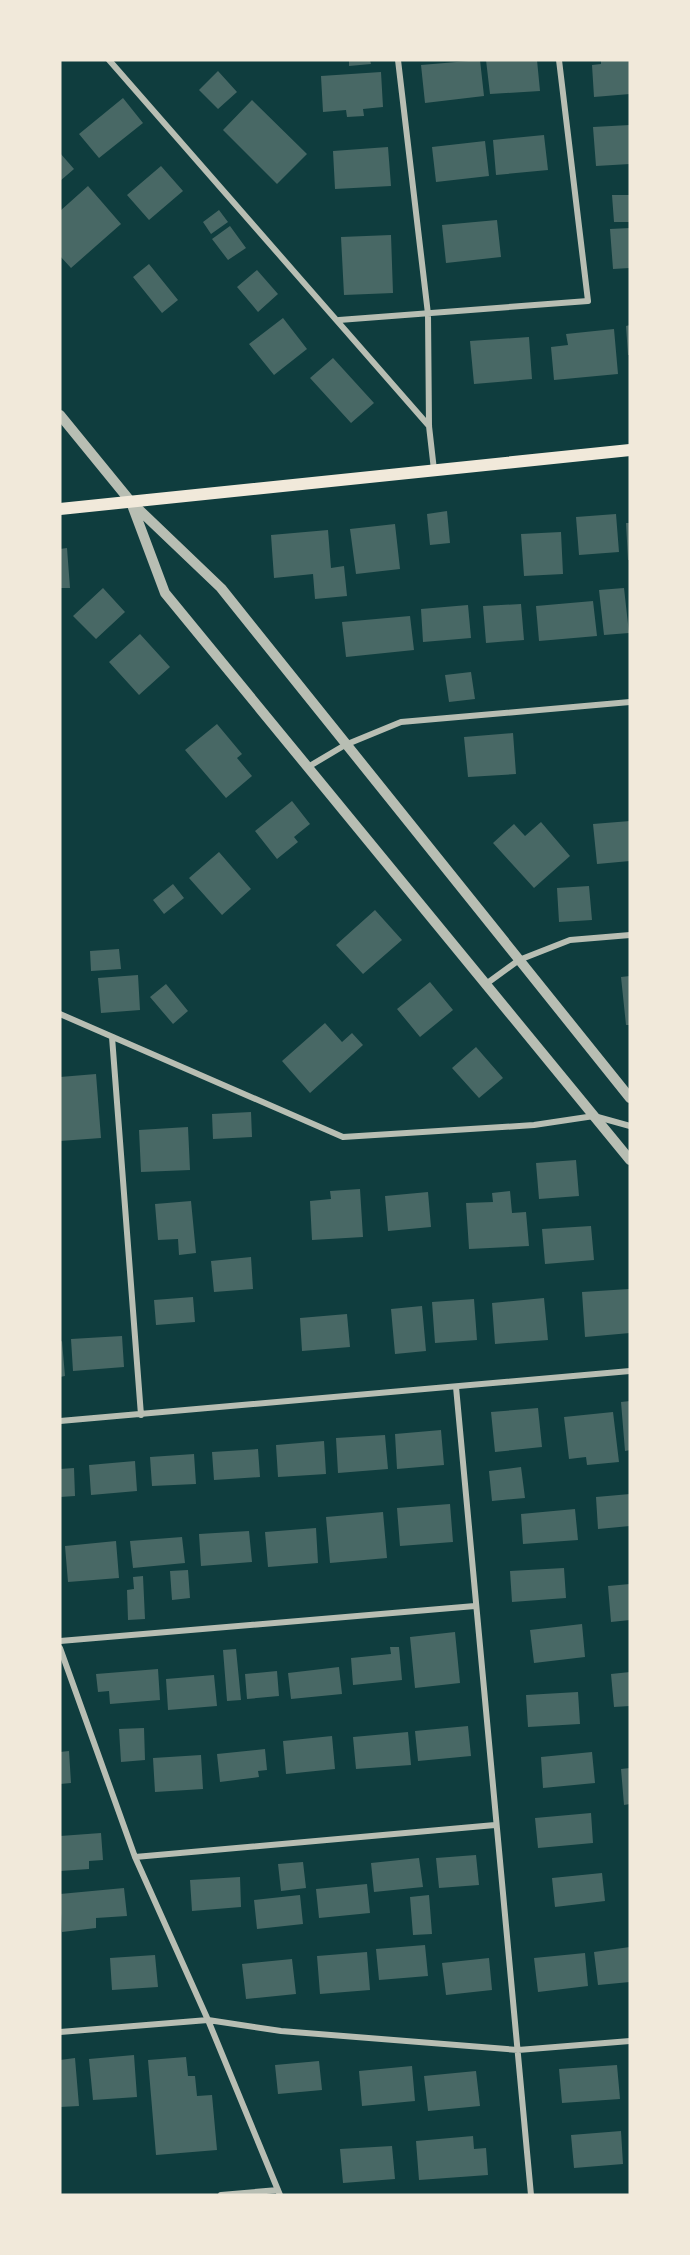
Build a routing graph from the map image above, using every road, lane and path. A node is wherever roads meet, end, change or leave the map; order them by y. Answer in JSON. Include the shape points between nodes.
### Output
{"nodes":[{"id":1,"x":109,"y":60,"type":"edge"},
{"id":2,"x":398,"y":60,"type":"edge"},
{"id":3,"x":559,"y":60,"type":"edge"},
{"id":4,"x":428,"y":314,"type":"junction"},
{"id":5,"x":339,"y":320,"type":"junction"},
{"id":6,"x":60,"y":415,"type":"edge"},
{"id":7,"x":429,"y":426,"type":"junction"},
{"id":8,"x":630,"y":450,"type":"edge"},
{"id":9,"x":434,"y":471,"type":"junction"},
{"id":10,"x":131,"y":502,"type":"junction"},
{"id":11,"x":60,"y":509,"type":"edge"},
{"id":12,"x":630,"y":702,"type":"edge"},
{"id":13,"x":345,"y":745,"type":"junction"},
{"id":14,"x":308,"y":767,"type":"junction"},
{"id":15,"x":630,"y":934,"type":"edge"},
{"id":16,"x":519,"y":960,"type":"junction"},
{"id":17,"x":486,"y":984,"type":"junction"},
{"id":18,"x":60,"y":1014,"type":"edge"},
{"id":19,"x":112,"y":1037,"type":"junction"},
{"id":20,"x":630,"y":1098,"type":"edge"},
{"id":21,"x":594,"y":1116,"type":"junction"},
{"id":22,"x":630,"y":1126,"type":"edge"},
{"id":23,"x":630,"y":1160,"type":"edge"},
{"id":24,"x":630,"y":1371,"type":"edge"},
{"id":25,"x":456,"y":1387,"type":"junction"},
{"id":26,"x":141,"y":1414,"type":"junction"},
{"id":27,"x":60,"y":1421,"type":"edge"},
{"id":28,"x":475,"y":1606,"type":"junction"},
{"id":29,"x":60,"y":1641,"type":"edge"},
{"id":30,"x":60,"y":1648,"type":"edge"},
{"id":31,"x":495,"y":1825,"type":"junction"},
{"id":32,"x":135,"y":1857,"type":"junction"},
{"id":33,"x":208,"y":2020,"type":"junction"},
{"id":34,"x":60,"y":2032,"type":"edge"},
{"id":35,"x":630,"y":2041,"type":"edge"},
{"id":36,"x":518,"y":2050,"type":"junction"},
{"id":37,"x":279,"y":2193,"type":"edge"},
{"id":38,"x":221,"y":2195,"type":"edge"},
{"id":39,"x":531,"y":2195,"type":"edge"}],
"edges":[{"from":1,"to":5,"type":"street"},
{"from":2,"to":4,"type":"street"},
{"from":3,"to":4,"type":"street","via":[[588,301]]},
{"from":4,"to":5,"type":"street"},
{"from":4,"to":7,"type":"street"},
{"from":5,"to":7,"type":"street"},
{"from":6,"to":10,"type":"street"},
{"from":7,"to":9,"type":"street"},
{"from":8,"to":9,"type":"main road"},
{"from":9,"to":10,"type":"main road"},
{"from":10,"to":11,"type":"main road"},
{"from":10,"to":13,"type":"street","via":[[221,588]]},
{"from":10,"to":14,"type":"street","via":[[165,593]]},
{"from":12,"to":13,"type":"street","via":[[401,722]]},
{"from":13,"to":14,"type":"street"},
{"from":13,"to":16,"type":"street"},
{"from":14,"to":17,"type":"street"},
{"from":15,"to":16,"type":"street","via":[[570,940]]},
{"from":16,"to":17,"type":"street"},
{"from":16,"to":20,"type":"street"},
{"from":17,"to":21,"type":"street"},
{"from":18,"to":19,"type":"street"},
{"from":19,"to":21,"type":"street","via":[[344,1137],[534,1125]]},
{"from":19,"to":26,"type":"street"},
{"from":21,"to":22,"type":"street"},
{"from":21,"to":23,"type":"street"},
{"from":24,"to":25,"type":"street"},
{"from":25,"to":26,"type":"street"},
{"from":25,"to":28,"type":"street"},
{"from":26,"to":27,"type":"street"},
{"from":28,"to":29,"type":"street"},
{"from":28,"to":31,"type":"street"},
{"from":30,"to":32,"type":"street"},
{"from":31,"to":32,"type":"street"},
{"from":31,"to":36,"type":"street"},
{"from":32,"to":33,"type":"street"},
{"from":33,"to":34,"type":"street"},
{"from":33,"to":36,"type":"street","via":[[281,2031]]},
{"from":33,"to":37,"type":"street"},
{"from":35,"to":36,"type":"street"},
{"from":36,"to":39,"type":"street"},
{"from":37,"to":38,"type":"street"}]}
